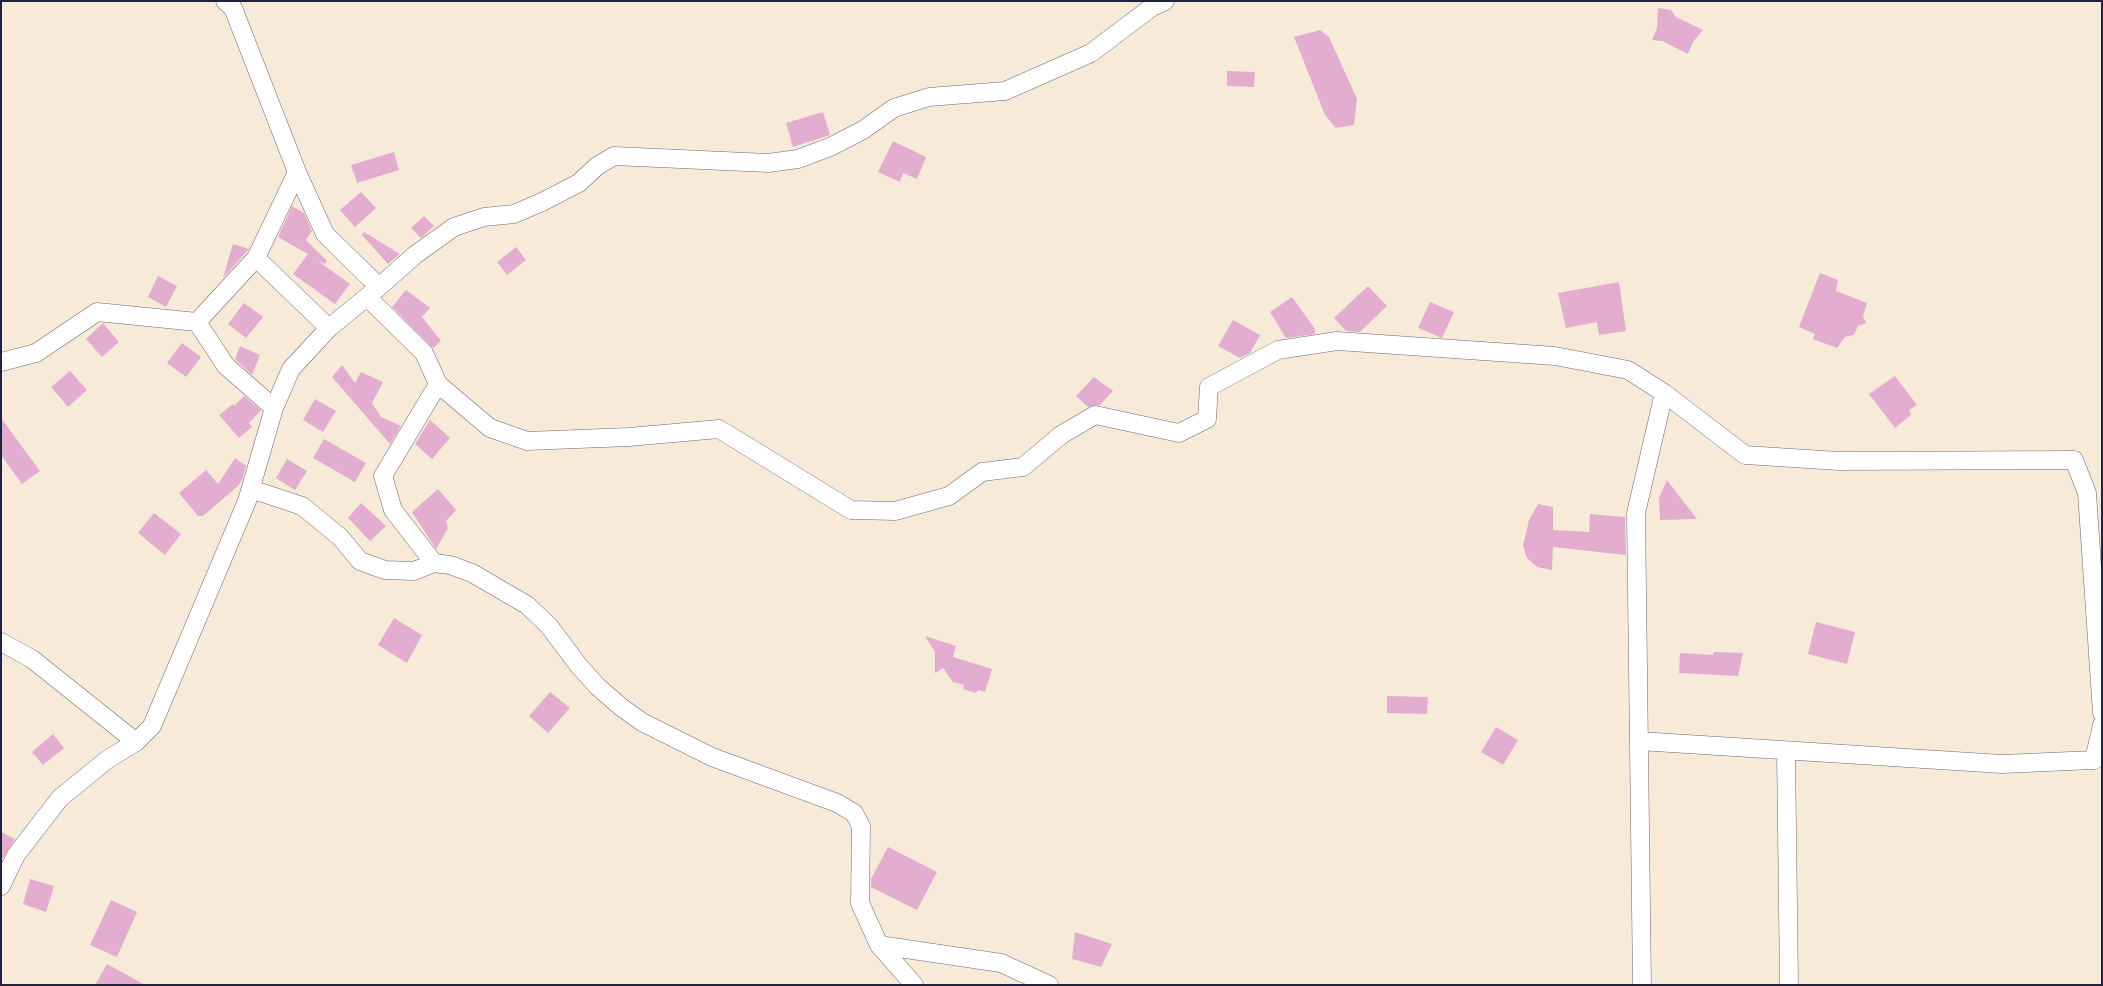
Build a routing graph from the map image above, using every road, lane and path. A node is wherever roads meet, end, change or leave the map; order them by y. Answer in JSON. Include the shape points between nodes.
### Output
{"nodes":[{"id":1,"x":225,"y":1,"type":"edge"},
{"id":2,"x":1165,"y":1,"type":"edge"},
{"id":3,"x":297,"y":172,"type":"junction"},
{"id":4,"x":256,"y":258,"type":"junction"},
{"id":5,"x":373,"y":292,"type":"junction"},
{"id":6,"x":197,"y":322,"type":"junction"},
{"id":7,"x":329,"y":328,"type":"junction"},
{"id":8,"x":1,"y":362,"type":"edge"},
{"id":9,"x":438,"y":384,"type":"junction"},
{"id":10,"x":1664,"y":393,"type":"junction"},
{"id":11,"x":274,"y":408,"type":"junction"},
{"id":12,"x":251,"y":489,"type":"junction"},
{"id":13,"x":434,"y":563,"type":"junction"},
{"id":14,"x":1,"y":642,"type":"edge"},
{"id":15,"x":2102,"y":713,"type":"edge"},
{"id":16,"x":2102,"y":725,"type":"edge"},
{"id":17,"x":136,"y":742,"type":"junction"},
{"id":18,"x":1639,"y":742,"type":"junction"},
{"id":19,"x":1786,"y":752,"type":"junction"},
{"id":20,"x":1,"y":886,"type":"edge"},
{"id":21,"x":879,"y":945,"type":"junction"},
{"id":22,"x":914,"y":985,"type":"edge"},
{"id":23,"x":1049,"y":985,"type":"edge"},
{"id":24,"x":1642,"y":985,"type":"edge"},
{"id":25,"x":1789,"y":985,"type":"edge"}],
"edges":[{"from":1,"to":3,"type":"street","via":[[233,8]]},
{"from":2,"to":5,"type":"street","via":[[1152,7],[1091,53],[1005,90],[929,97],[894,108],[863,130],[798,159],[740,162],[614,156],[579,183],[542,202],[514,214],[484,217],[454,227],[415,255]]},
{"from":3,"to":4,"type":"street"},
{"from":3,"to":5,"type":"street","via":[[324,234]]},
{"from":4,"to":6,"type":"street"},
{"from":4,"to":7,"type":"street"},
{"from":5,"to":7,"type":"street"},
{"from":5,"to":9,"type":"street","via":[[424,353]]},
{"from":6,"to":8,"type":"street","via":[[97,312],[36,353]]},
{"from":6,"to":11,"type":"street","via":[[226,366]]},
{"from":7,"to":11,"type":"street","via":[[291,369]]},
{"from":9,"to":10,"type":"street","via":[[490,428],[527,441],[719,429],[851,510],[895,511],[949,496],[982,472],[1023,468],[1061,435],[1095,415],[1179,433],[1207,419],[1209,387],[1278,350],[1327,342],[1555,356],[1628,370]]},
{"from":9,"to":13,"type":"street","via":[[383,476],[393,510]]},
{"from":10,"to":15,"type":"street","via":[[1745,455],[1839,461],[2074,460],[2087,494]]},
{"from":10,"to":18,"type":"street","via":[[1636,513]]},
{"from":11,"to":12,"type":"street"},
{"from":12,"to":13,"type":"street","via":[[302,506],[340,537],[360,561],[385,570],[414,572]]},
{"from":12,"to":17,"type":"street","via":[[152,726]]},
{"from":13,"to":21,"type":"street","via":[[472,573],[527,605],[550,626],[598,687],[642,722],[712,757],[837,803],[854,813],[861,826],[860,903]]},
{"from":14,"to":17,"type":"street","via":[[32,659]]},
{"from":16,"to":19,"type":"street","via":[[2094,760],[2002,764]]},
{"from":17,"to":20,"type":"street","via":[[108,759],[60,798],[16,854]]},
{"from":18,"to":19,"type":"street"},
{"from":18,"to":24,"type":"street"},
{"from":19,"to":25,"type":"street"},
{"from":21,"to":22,"type":"street"},
{"from":21,"to":23,"type":"street","via":[[1001,963]]}]}
